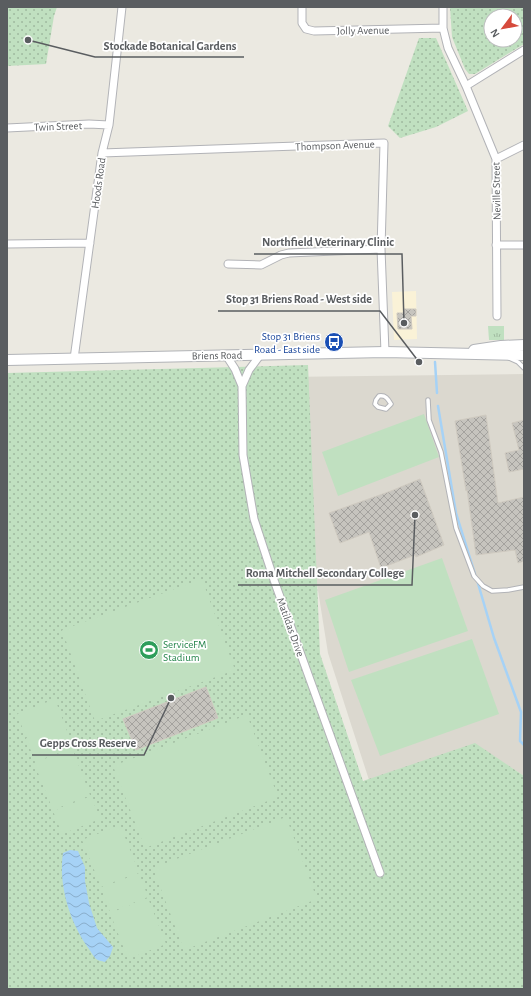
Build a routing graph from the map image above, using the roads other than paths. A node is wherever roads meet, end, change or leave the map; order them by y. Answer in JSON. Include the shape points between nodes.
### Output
{"nodes":[{"id":1,"x":122,"y":7,"type":"edge"},
{"id":2,"x":302,"y":7,"type":"edge"},
{"id":3,"x":443,"y":7,"type":"edge"},
{"id":4,"x":443,"y":28,"type":"junction"},
{"id":5,"x":524,"y":50,"type":"edge"},
{"id":6,"x":466,"y":86,"type":"junction"},
{"id":7,"x":109,"y":125,"type":"junction"},
{"id":8,"x":7,"y":128,"type":"edge"},
{"id":9,"x":524,"y":145,"type":"edge"},
{"id":10,"x":102,"y":153,"type":"junction"},
{"id":11,"x":496,"y":159,"type":"junction"},
{"id":12,"x":90,"y":243,"type":"junction"},
{"id":13,"x":7,"y":244,"type":"edge"},
{"id":14,"x":496,"y":245,"type":"junction"},
{"id":15,"x":524,"y":245,"type":"edge"},
{"id":16,"x":382,"y":249,"type":"junction"},
{"id":17,"x":228,"y":264,"type":"dead end"},
{"id":18,"x":497,"y":316,"type":"dead end"},
{"id":19,"x":524,"y":345,"type":"edge"},
{"id":20,"x":385,"y":352,"type":"junction"},
{"id":21,"x":451,"y":353,"type":"junction"},
{"id":22,"x":261,"y":354,"type":"junction"},
{"id":23,"x":226,"y":355,"type":"junction"},
{"id":24,"x":503,"y":355,"type":"junction"},
{"id":25,"x":524,"y":355,"type":"edge"},
{"id":26,"x":74,"y":358,"type":"junction"},
{"id":27,"x":7,"y":360,"type":"edge"},
{"id":28,"x":524,"y":368,"type":"edge"},
{"id":29,"x":242,"y":386,"type":"junction"},
{"id":30,"x":428,"y":400,"type":"dead end"},
{"id":31,"x":375,"y":404,"type":"joint"},
{"id":32,"x":524,"y":587,"type":"edge"},
{"id":33,"x":380,"y":873,"type":"dead end"}],
"edges":[{"from":1,"to":7,"type":"street","name":"Hoods Road"},
{"from":2,"to":4,"type":"street","name":"Jolly Avenue","via":[[302,23],[306,29],[314,31]]},
{"from":3,"to":4,"type":"street","name":"Neville Street"},
{"from":4,"to":6,"type":"street","name":"Neville Street","via":[[448,48]]},
{"from":5,"to":6,"type":"street"},
{"from":6,"to":11,"type":"street","name":"Neville Street"},
{"from":7,"to":8,"type":"street","name":"Twin Street"},
{"from":7,"to":10,"type":"street","name":"Hoods Road"},
{"from":9,"to":11,"type":"street"},
{"from":10,"to":12,"type":"street","name":"Hoods Road"},
{"from":10,"to":16,"type":"street","name":"Thompson Avenue","via":[[384,143]]},
{"from":11,"to":14,"type":"street","name":"Neville Street"},
{"from":12,"to":13,"type":"street"},
{"from":12,"to":26,"type":"street","name":"Hoods Road"},
{"from":14,"to":15,"type":"street"},
{"from":14,"to":18,"type":"street","name":"Neville Street"},
{"from":16,"to":17,"type":"street","via":[[289,253],[261,265]]},
{"from":16,"to":20,"type":"street","name":"Thompson Avenue"},
{"from":19,"to":21,"type":"main road","name":"Briens Road"},
{"from":20,"to":21,"type":"main road","name":"Briens Road"},
{"from":20,"to":22,"type":"main road","name":"Briens Road"},
{"from":21,"to":24,"type":"main road","name":"Briens Road"},
{"from":22,"to":23,"type":"main road","name":"Briens Road"},
{"from":22,"to":29,"type":"street","name":"Matildas Drive","via":[[249,370]]},
{"from":23,"to":26,"type":"main road","name":"Briens Road"},
{"from":23,"to":29,"type":"street"},
{"from":24,"to":25,"type":"main road","name":"Briens Road"},
{"from":24,"to":28,"type":"lane"},
{"from":26,"to":27,"type":"main road","name":"Briens Road"},
{"from":29,"to":33,"type":"street","name":"Matildas Drive","via":[[243,455],[254,520]]},
{"from":30,"to":32,"type":"lane","via":[[429,420],[441,452],[455,522],[474,576],[483,586],[492,590]]},
{"from":31,"to":31,"type":"lane","via":[[379,396],[383,396],[391,404],[386,409]]}]}
